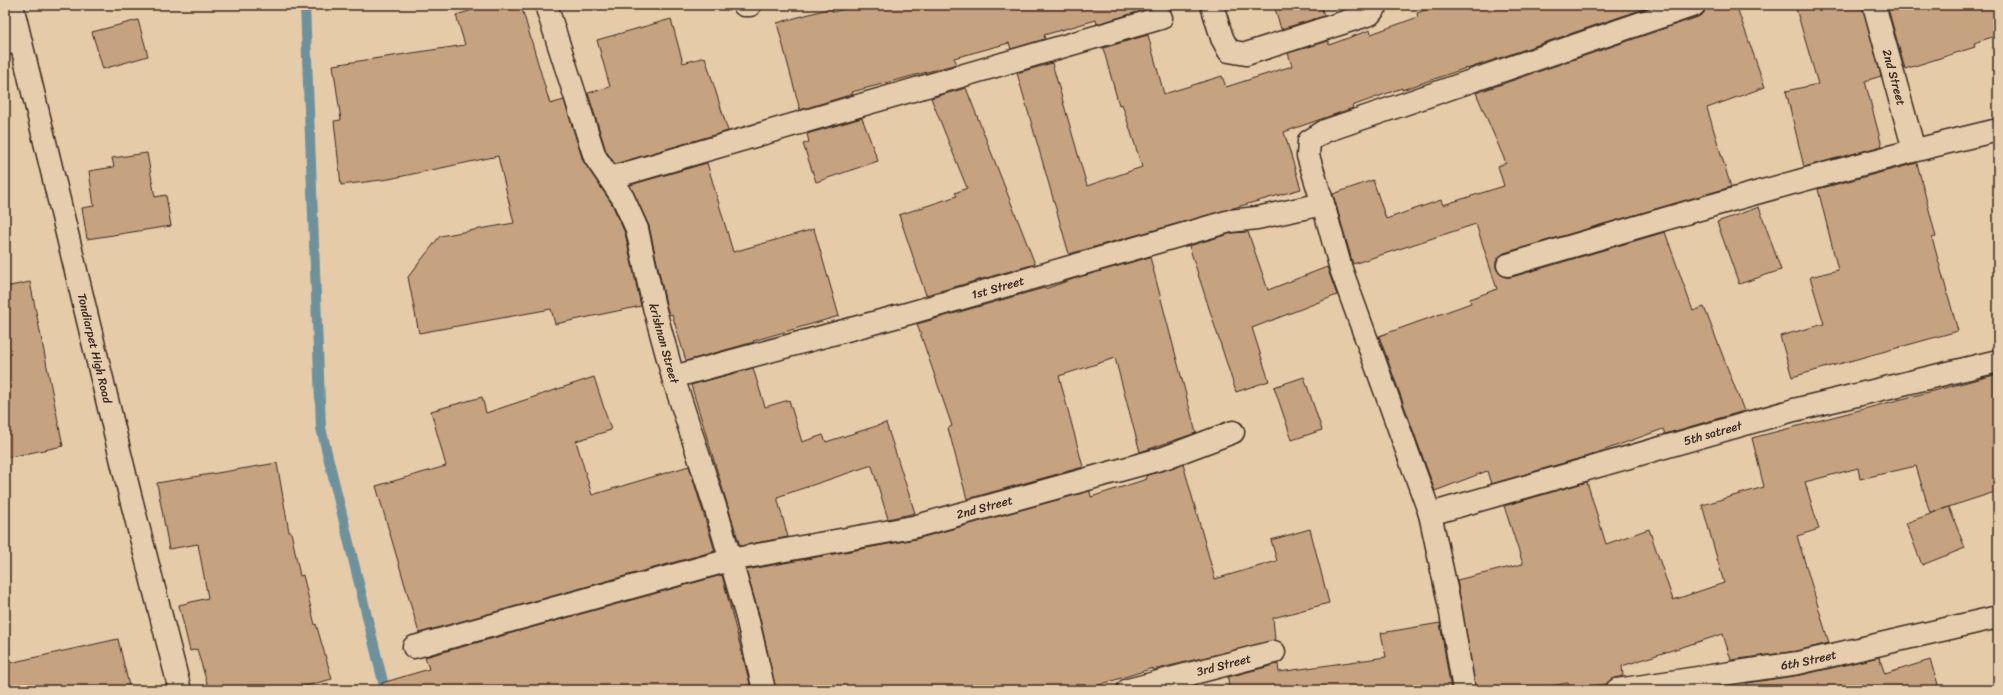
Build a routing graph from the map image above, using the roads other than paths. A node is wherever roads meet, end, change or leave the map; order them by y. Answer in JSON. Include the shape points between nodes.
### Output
{"nodes":[{"id":1,"x":12,"y":5,"type":"edge"},
{"id":2,"x":546,"y":5,"type":"edge"},
{"id":3,"x":744,"y":5,"type":"edge"},
{"id":4,"x":750,"y":5,"type":"edge"},
{"id":5,"x":1212,"y":5,"type":"edge"},
{"id":6,"x":1377,"y":5,"type":"edge"},
{"id":7,"x":1694,"y":5,"type":"edge"},
{"id":8,"x":1874,"y":5,"type":"edge"},
{"id":9,"x":1161,"y":18,"type":"dead end"},
{"id":10,"x":13,"y":45,"type":"edge"},
{"id":11,"x":1998,"y":130,"type":"edge"},
{"id":12,"x":1914,"y":150,"type":"junction"},
{"id":13,"x":610,"y":178,"type":"junction"},
{"id":14,"x":1323,"y":204,"type":"junction"},
{"id":15,"x":1508,"y":265,"type":"dead end"},
{"id":16,"x":1998,"y":361,"type":"edge"},
{"id":17,"x":673,"y":377,"type":"junction"},
{"id":18,"x":1233,"y":432,"type":"dead end"},
{"id":19,"x":1430,"y":514,"type":"junction"},
{"id":20,"x":730,"y":560,"type":"junction"},
{"id":21,"x":1998,"y":617,"type":"edge"},
{"id":22,"x":414,"y":646,"type":"dead end"},
{"id":23,"x":1274,"y":652,"type":"dead end"},
{"id":24,"x":180,"y":690,"type":"edge"},
{"id":25,"x":764,"y":690,"type":"edge"},
{"id":26,"x":1128,"y":690,"type":"edge"},
{"id":27,"x":1464,"y":690,"type":"edge"},
{"id":28,"x":1617,"y":690,"type":"edge"}],
"edges":[{"from":1,"to":10,"type":"street","name":"Tondiarpet High Road"},
{"from":2,"to":13,"type":"street","name":"krishnan Street","via":[[595,157]]},
{"from":3,"to":4,"type":"street"},
{"from":5,"to":6,"type":"street","via":[[1222,38],[1229,51],[1246,54],[1370,14]]},
{"from":7,"to":14,"type":"street","via":[[1326,131],[1309,141],[1308,156]]},
{"from":8,"to":12,"type":"street","name":"2nd Street"},
{"from":9,"to":13,"type":"street"},
{"from":10,"to":24,"type":"street","name":"Tondiarpet High Road"},
{"from":11,"to":12,"type":"street"},
{"from":12,"to":15,"type":"street","via":[[1760,191]]},
{"from":13,"to":17,"type":"street","name":"krishnan Street","via":[[623,198],[637,229]]},
{"from":14,"to":17,"type":"street","name":"1st Street","via":[[1230,221],[910,313]]},
{"from":14,"to":19,"type":"street","via":[[1340,269]]},
{"from":16,"to":19,"type":"street","name":"5th satreet","via":[[1794,410]]},
{"from":17,"to":20,"type":"street","name":"krishnan Street"},
{"from":18,"to":20,"type":"street","name":"2nd Street","via":[[1164,458],[913,527]]},
{"from":19,"to":27,"type":"street"},
{"from":20,"to":22,"type":"street","name":"2nd Street"},
{"from":20,"to":25,"type":"street","name":"krishnan Street","via":[[747,617]]},
{"from":21,"to":28,"type":"street","name":"6th Street","via":[[1798,663]]},
{"from":23,"to":26,"type":"street","name":"3rd Street"}]}
